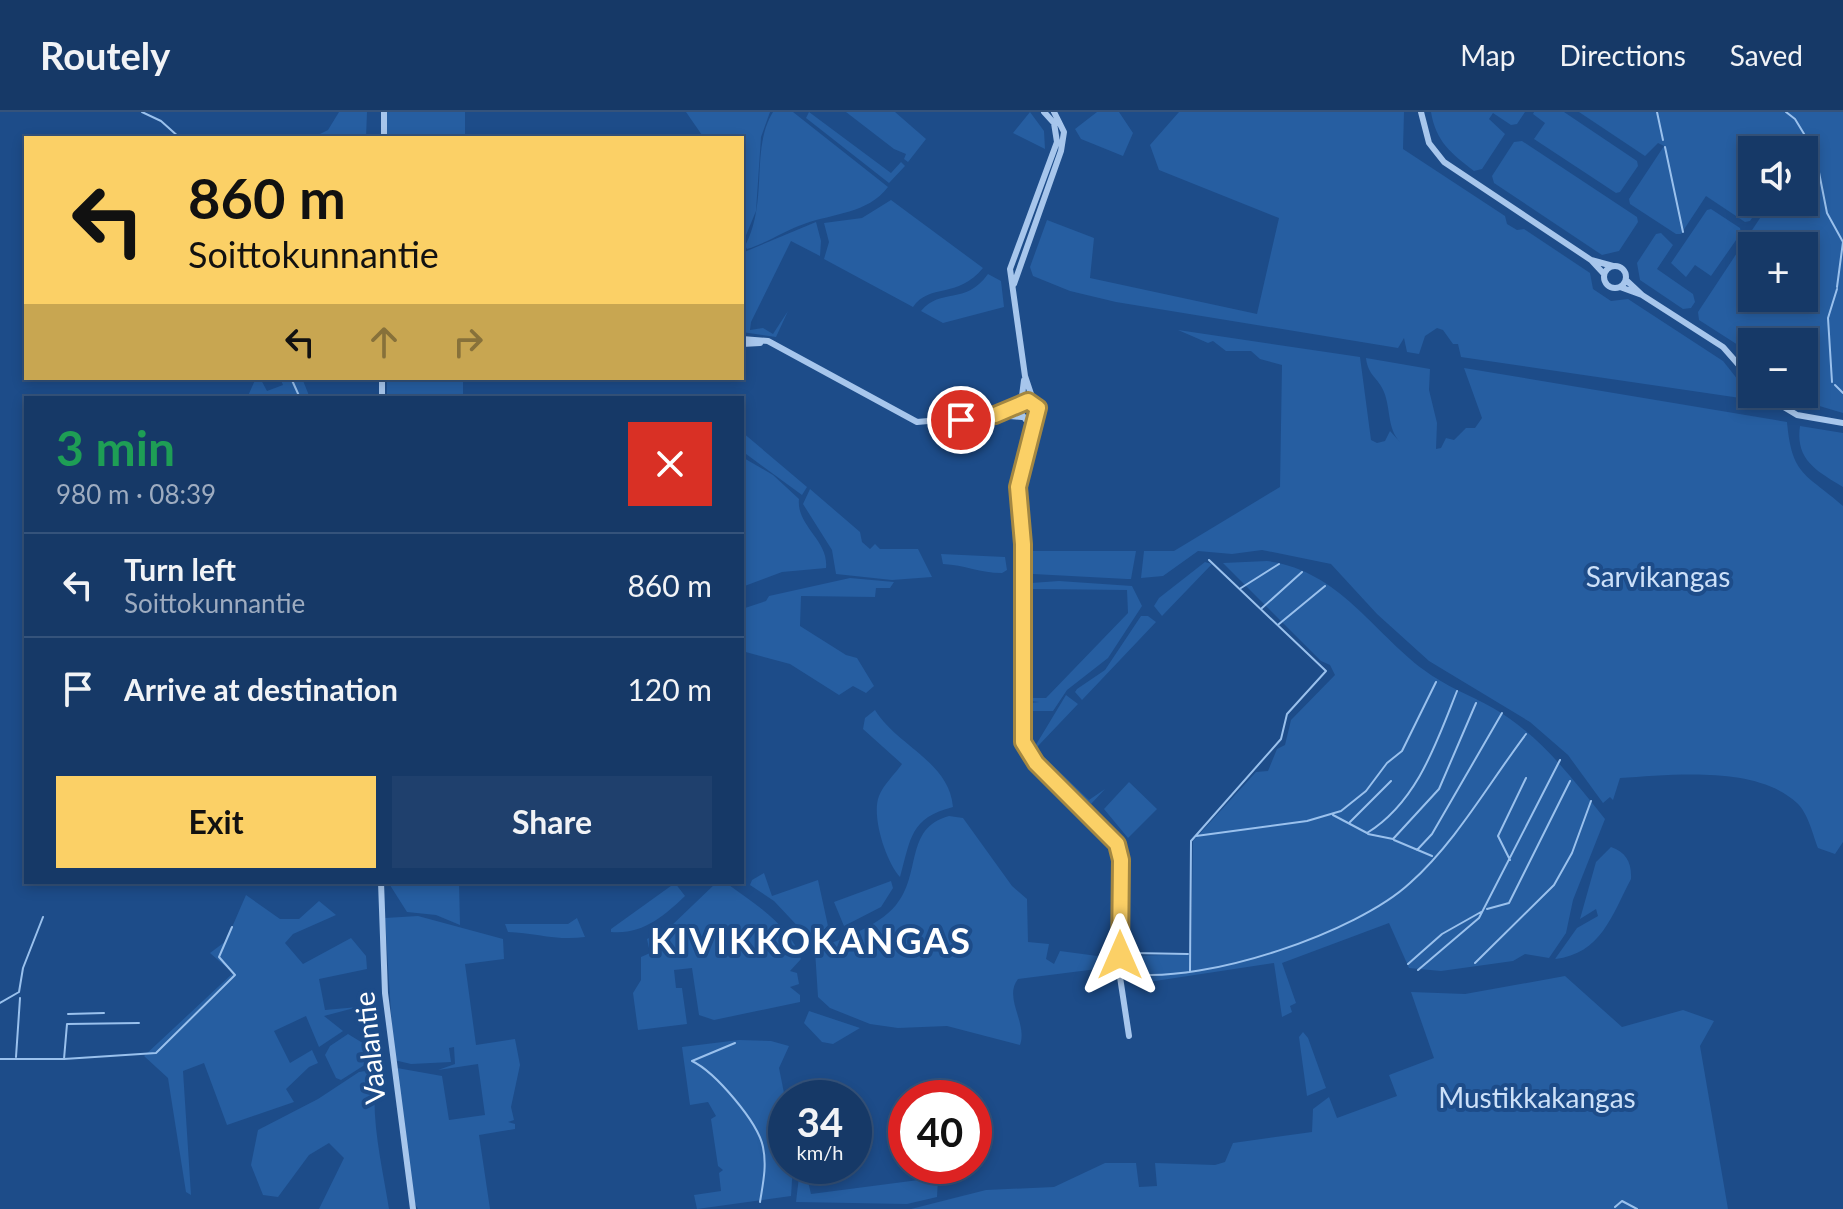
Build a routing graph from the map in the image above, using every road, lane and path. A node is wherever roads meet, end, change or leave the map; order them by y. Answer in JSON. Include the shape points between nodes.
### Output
{"nodes":[{"id":1,"x":384,"y":112,"type":"edge"},
{"id":2,"x":1044,"y":112,"type":"edge"},
{"id":3,"x":1054,"y":112,"type":"edge"},
{"id":4,"x":1421,"y":112,"type":"edge"},
{"id":5,"x":384,"y":136,"type":"edge"},
{"id":6,"x":1035,"y":209,"type":"junction"},
{"id":7,"x":1591,"y":260,"type":"junction"},
{"id":8,"x":1613,"y":266,"type":"junction"},
{"id":9,"x":1604,"y":274,"type":"junction"},
{"id":10,"x":1626,"y":280,"type":"junction"},
{"id":11,"x":1620,"y":287,"type":"junction"},
{"id":12,"x":1642,"y":295,"type":"junction"},
{"id":13,"x":744,"y":342,"type":"edge"},
{"id":14,"x":1738,"y":364,"type":"edge"},
{"id":15,"x":1025,"y":376,"type":"junction"},
{"id":16,"x":1034,"y":403,"type":"junction"},
{"id":17,"x":1022,"y":404,"type":"junction"},
{"id":18,"x":1785,"y":408,"type":"edge"},
{"id":19,"x":995,"y":415,"type":"junction"},
{"id":20,"x":1036,"y":417,"type":"junction"},
{"id":21,"x":1023,"y":418,"type":"junction"},
{"id":22,"x":1843,"y":423,"type":"edge"},
{"id":23,"x":1030,"y":437,"type":"junction"},
{"id":24,"x":381,"y":884,"type":"edge"},
{"id":25,"x":1129,"y":1036,"type":"dead end"},
{"id":26,"x":413,"y":1209,"type":"edge"}],
"edges":[{"from":1,"to":5,"type":"street"},
{"from":2,"to":6,"type":"street","via":[[1054,123],[1057,142]]},
{"from":3,"to":6,"type":"street","via":[[1063,143]]},
{"from":4,"to":7,"type":"street","via":[[1429,143],[1444,162]]},
{"from":6,"to":15,"type":"street","via":[[1013,291]]},
{"from":7,"to":8,"type":"street"},
{"from":7,"to":9,"type":"street"},
{"from":8,"to":9,"type":"street"},
{"from":8,"to":10,"type":"street","via":[[1624,269]]},
{"from":9,"to":11,"type":"street","via":[[1608,285]]},
{"from":10,"to":11,"type":"street"},
{"from":10,"to":12,"type":"street"},
{"from":11,"to":12,"type":"street"},
{"from":12,"to":14,"type":"street","via":[[1723,347]]},
{"from":13,"to":19,"type":"street","via":[[763,340],[917,422]]},
{"from":15,"to":16,"type":"street"},
{"from":15,"to":17,"type":"street"},
{"from":16,"to":17,"type":"street"},
{"from":16,"to":20,"type":"street"},
{"from":17,"to":19,"type":"street"},
{"from":17,"to":21,"type":"street"},
{"from":18,"to":22,"type":"street"},
{"from":19,"to":21,"type":"street"},
{"from":20,"to":21,"type":"street"},
{"from":20,"to":23,"type":"street"},
{"from":21,"to":23,"type":"street"},
{"from":23,"to":25,"type":"street","via":[[1018,492],[1023,742],[1036,763],[1119,848],[1120,977]]},
{"from":24,"to":26,"type":"street","name":"Vaalantie","via":[[387,1007]]}]}
